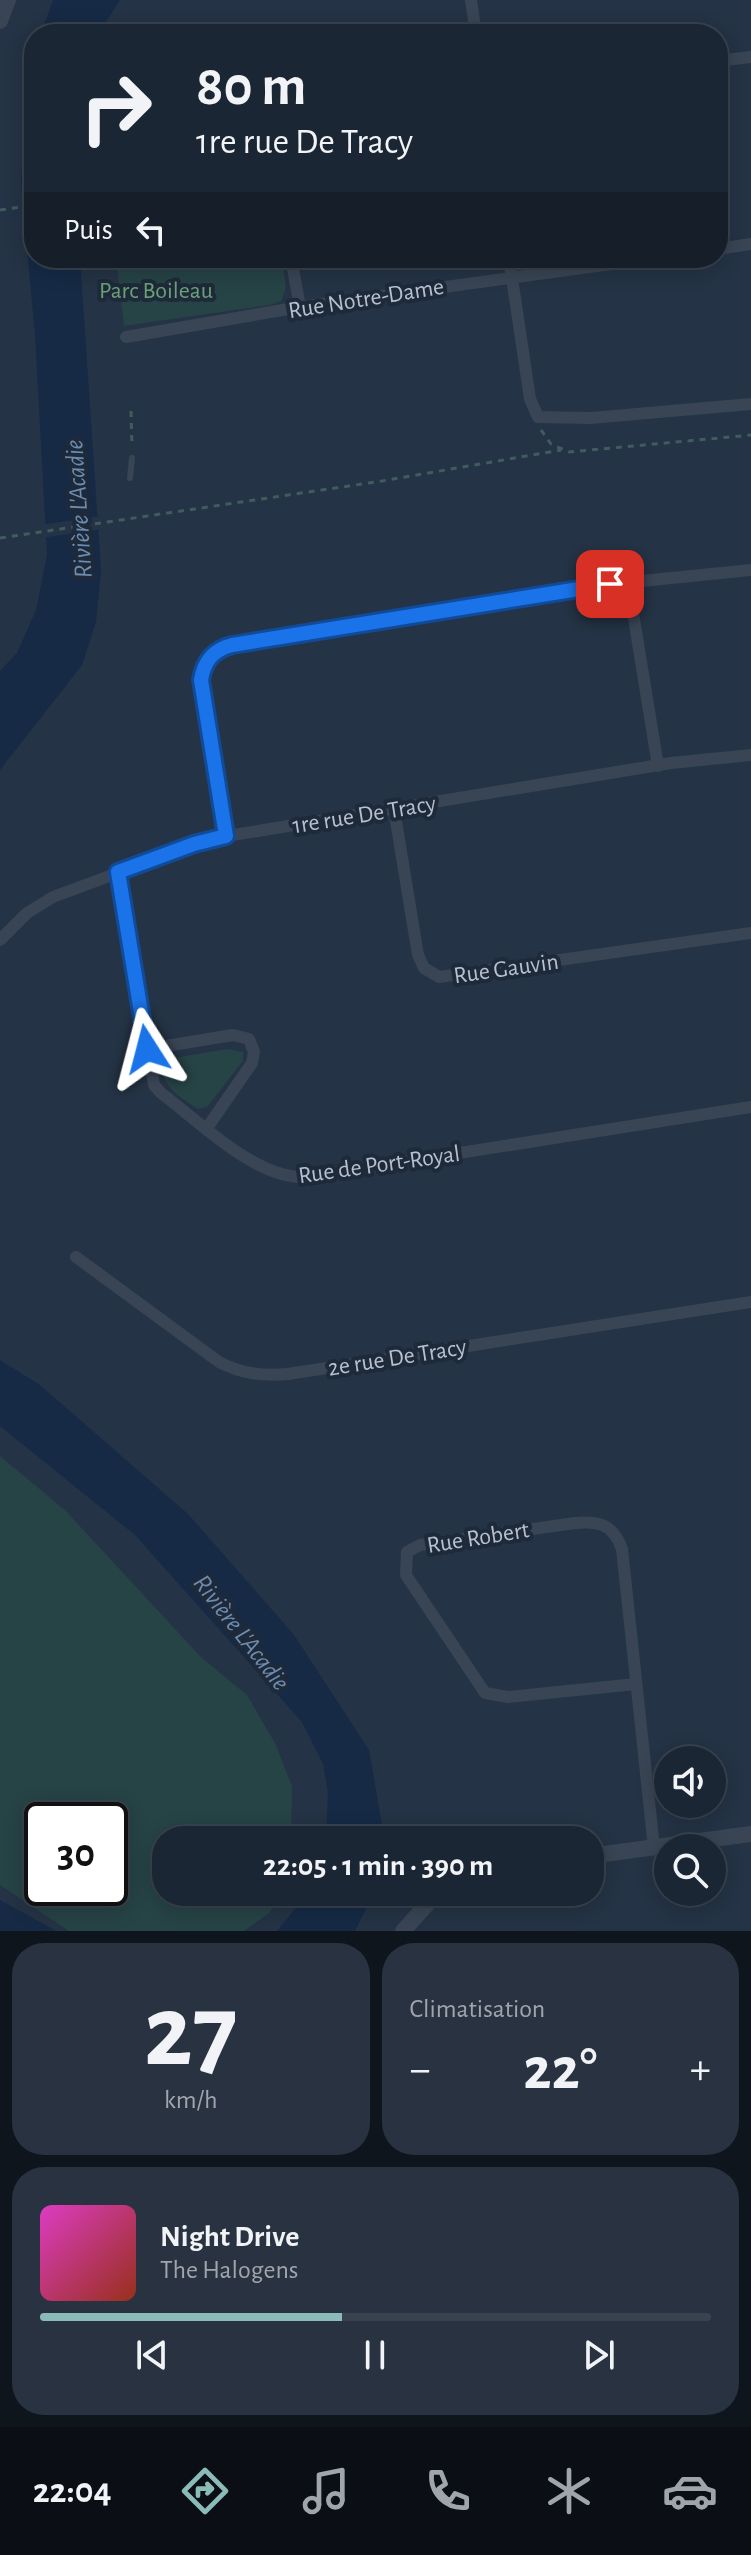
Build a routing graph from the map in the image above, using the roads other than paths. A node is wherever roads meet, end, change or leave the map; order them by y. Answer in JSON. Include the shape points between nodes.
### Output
{"nodes":[{"id":1,"x":8,"y":0,"type":"edge"},
{"id":2,"x":471,"y":0,"type":"edge"},
{"id":3,"x":0,"y":21,"type":"edge"},
{"id":4,"x":475,"y":24,"type":"edge"},
{"id":5,"x":751,"y":57,"type":"edge"},
{"id":6,"x":728,"y":60,"type":"edge"},
{"id":7,"x":751,"y":244,"type":"edge"},
{"id":8,"x":728,"y":247,"type":"edge"},
{"id":9,"x":293,"y":268,"type":"edge"},
{"id":10,"x":510,"y":268,"type":"edge"},
{"id":11,"x":584,"y":268,"type":"edge"},
{"id":12,"x":512,"y":278,"type":"junction"},
{"id":13,"x":300,"y":307,"type":"junction"},
{"id":14,"x":126,"y":337,"type":"dead end"},
{"id":15,"x":751,"y":404,"type":"edge"},
{"id":16,"x":132,"y":458,"type":"road end"},
{"id":17,"x":130,"y":478,"type":"dead end"},
{"id":18,"x":751,"y":570,"type":"edge"},
{"id":19,"x":628,"y":582,"type":"junction"},
{"id":20,"x":751,"y":755,"type":"edge"},
{"id":21,"x":658,"y":766,"type":"junction"},
{"id":22,"x":394,"y":809,"type":"junction"},
{"id":23,"x":226,"y":836,"type":"junction"},
{"id":24,"x":118,"y":872,"type":"junction"},
{"id":25,"x":751,"y":933,"type":"edge"},
{"id":26,"x":0,"y":940,"type":"edge"},
{"id":27,"x":147,"y":1049,"type":"junction"},
{"id":28,"x":751,"y":1107,"type":"edge"},
{"id":29,"x":207,"y":1128,"type":"junction"},
{"id":30,"x":76,"y":1257,"type":"dead end"},
{"id":31,"x":751,"y":1302,"type":"edge"},
{"id":32,"x":636,"y":1684,"type":"junction"},
{"id":33,"x":751,"y":1834,"type":"edge"},
{"id":34,"x":726,"y":1838,"type":"edge"},
{"id":35,"x":654,"y":1848,"type":"joint"},
{"id":36,"x":604,"y":1854,"type":"edge"},
{"id":37,"x":425,"y":1906,"type":"edge"},
{"id":38,"x":403,"y":1931,"type":"edge"}],
"edges":[{"from":1,"to":3,"type":"street"},
{"from":2,"to":4,"type":"street"},
{"from":5,"to":6,"type":"street"},
{"from":7,"to":8,"type":"street"},
{"from":9,"to":13,"type":"street"},
{"from":10,"to":12,"type":"street"},
{"from":11,"to":12,"type":"street","name":"Rue Notre-Dame"},
{"from":12,"to":13,"type":"street","name":"Rue Notre-Dame"},
{"from":12,"to":15,"type":"street","via":[[535,415],[550,420],[591,418]]},
{"from":13,"to":14,"type":"street","name":"Rue Notre-Dame"},
{"from":16,"to":17,"type":"lane"},
{"from":18,"to":19,"type":"street"},
{"from":19,"to":21,"type":"street"},
{"from":19,"to":23,"type":"street","via":[[216,651],[201,680]]},
{"from":20,"to":21,"type":"street","name":"1re rue De Tracy"},
{"from":21,"to":22,"type":"street","name":"1re rue De Tracy"},
{"from":22,"to":23,"type":"street","name":"1re rue De Tracy"},
{"from":22,"to":25,"type":"street","name":"Rue Gauvin","via":[[418,955],[424,968],[439,977]]},
{"from":23,"to":24,"type":"street","name":"1re rue De Tracy"},
{"from":24,"to":26,"type":"street","name":"1re rue De Tracy","via":[[43,902]]},
{"from":24,"to":27,"type":"street","name":"Rue de Port-Royal"},
{"from":27,"to":29,"type":"street","name":"Rue de Port-Royal","via":[[157,1090]]},
{"from":27,"to":29,"type":"street","via":[[233,1035],[249,1039],[252,1063]]},
{"from":28,"to":29,"type":"street","name":"Rue de Port-Royal","via":[[298,1178],[266,1169]]},
{"from":30,"to":31,"type":"street","name":"2e rue De Tracy","via":[[219,1362],[255,1374],[288,1374]]},
{"from":32,"to":32,"type":"street","name":"Rue Robert","via":[[622,1549],[608,1526],[575,1523],[420,1545],[407,1552],[408,1578],[485,1693],[508,1697]]},
{"from":32,"to":35,"type":"street","name":"Rue Robert"},
{"from":33,"to":34,"type":"street"},
{"from":35,"to":36,"type":"street"},
{"from":37,"to":38,"type":"street"}]}
